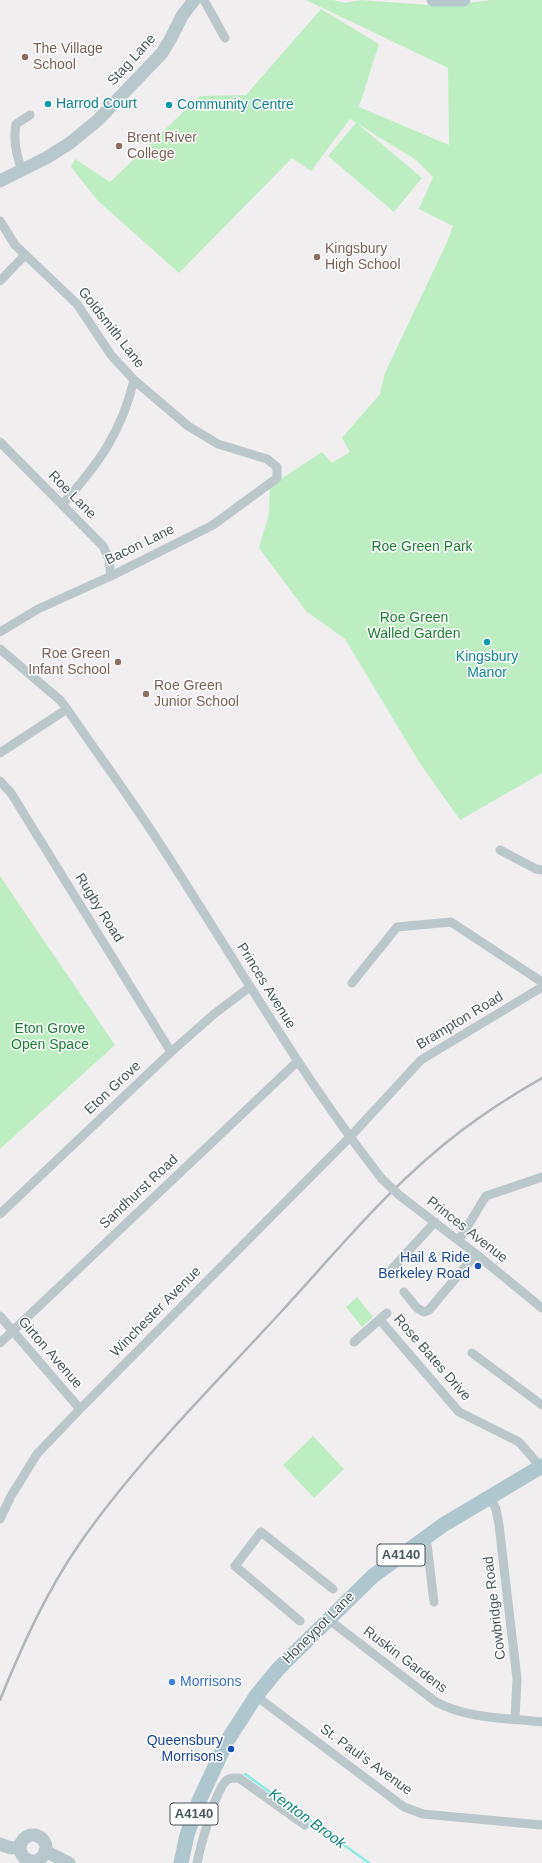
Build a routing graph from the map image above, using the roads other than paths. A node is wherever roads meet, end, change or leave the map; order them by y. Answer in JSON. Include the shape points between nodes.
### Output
{"nodes":[{"id":1,"x":194,"y":0,"type":"edge"},
{"id":2,"x":204,"y":0,"type":"edge"},
{"id":3,"x":433,"y":0,"type":"edge"},
{"id":4,"x":464,"y":0,"type":"edge"},
{"id":5,"x":225,"y":38,"type":"dead end"},
{"id":6,"x":30,"y":115,"type":"dead end"},
{"id":7,"x":22,"y":170,"type":"junction"},
{"id":8,"x":0,"y":181,"type":"edge"},
{"id":9,"x":0,"y":221,"type":"edge"},
{"id":10,"x":25,"y":255,"type":"junction"},
{"id":11,"x":0,"y":281,"type":"edge"},
{"id":12,"x":134,"y":380,"type":"junction"},
{"id":13,"x":0,"y":442,"type":"edge"},
{"id":14,"x":277,"y":467,"type":"joint"},
{"id":15,"x":62,"y":505,"type":"junction"},
{"id":16,"x":111,"y":576,"type":"junction"},
{"id":17,"x":0,"y":632,"type":"edge"},
{"id":18,"x":0,"y":649,"type":"edge"},
{"id":19,"x":67,"y":709,"type":"junction"},
{"id":20,"x":0,"y":753,"type":"edge"},
{"id":21,"x":0,"y":781,"type":"edge"},
{"id":22,"x":500,"y":850,"type":"dead end"},
{"id":23,"x":542,"y":870,"type":"edge"},
{"id":24,"x":542,"y":982,"type":"edge"},
{"id":25,"x":352,"y":983,"type":"dead end"},
{"id":26,"x":250,"y":987,"type":"junction"},
{"id":27,"x":542,"y":987,"type":"edge"},
{"id":28,"x":171,"y":1052,"type":"junction"},
{"id":29,"x":298,"y":1061,"type":"junction"},
{"id":30,"x":350,"y":1137,"type":"junction"},
{"id":31,"x":542,"y":1177,"type":"edge"},
{"id":32,"x":0,"y":1214,"type":"edge"},
{"id":33,"x":435,"y":1222,"type":"junction"},
{"id":34,"x":459,"y":1240,"type":"junction"},
{"id":35,"x":476,"y":1254,"type":"junction"},
{"id":36,"x":390,"y":1271,"type":"dead end"},
{"id":37,"x":404,"y":1292,"type":"dead end"},
{"id":38,"x":542,"y":1308,"type":"edge"},
{"id":39,"x":0,"y":1316,"type":"edge"},
{"id":40,"x":12,"y":1331,"type":"junction"},
{"id":41,"x":354,"y":1342,"type":"dead end"},
{"id":42,"x":0,"y":1343,"type":"edge"},
{"id":43,"x":472,"y":1353,"type":"dead end"},
{"id":44,"x":542,"y":1405,"type":"edge"},
{"id":45,"x":80,"y":1409,"type":"junction"},
{"id":46,"x":541,"y":1466,"type":"edge"},
{"id":47,"x":489,"y":1496,"type":"junction"},
{"id":48,"x":0,"y":1519,"type":"edge"},
{"id":49,"x":426,"y":1536,"type":"junction"},
{"id":50,"x":333,"y":1589,"type":"dead end"},
{"id":51,"x":434,"y":1602,"type":"dead end"},
{"id":52,"x":328,"y":1619,"type":"junction"},
{"id":53,"x":300,"y":1621,"type":"dead end"},
{"id":54,"x":256,"y":1696,"type":"junction"},
{"id":55,"x":515,"y":1718,"type":"junction"},
{"id":56,"x":542,"y":1722,"type":"edge"},
{"id":57,"x":305,"y":1825,"type":"dead end"},
{"id":58,"x":542,"y":1825,"type":"edge"},
{"id":59,"x":0,"y":1844,"type":"edge"},
{"id":60,"x":20,"y":1847,"type":"junction"},
{"id":61,"x":45,"y":1851,"type":"junction"},
{"id":62,"x":28,"y":1861,"type":"edge"},
{"id":63,"x":69,"y":1863,"type":"edge"},
{"id":64,"x":181,"y":1863,"type":"edge"},
{"id":65,"x":197,"y":1863,"type":"edge"}],
"edges":[{"from":1,"to":7,"type":"street","name":"Stag Lane","via":[[182,16],[162,53],[98,120],[70,143]]},
{"from":2,"to":5,"type":"street"},
{"from":3,"to":4,"type":"street"},
{"from":6,"to":7,"type":"street","via":[[16,124],[14,132],[15,153]]},
{"from":7,"to":8,"type":"street","name":"Stag Lane"},
{"from":9,"to":10,"type":"street","name":"Goldsmith Lane","via":[[15,245]]},
{"from":10,"to":11,"type":"street"},
{"from":10,"to":12,"type":"street","name":"Goldsmith Lane","via":[[77,304],[111,355]]},
{"from":12,"to":14,"type":"street","name":"Goldsmith Lane","via":[[188,426],[218,444],[266,459]]},
{"from":12,"to":15,"type":"street","via":[[115,434],[90,474]]},
{"from":13,"to":15,"type":"street","name":"Roe Lane"},
{"from":14,"to":16,"type":"street","name":"Bacon Lane","via":[[277,478],[213,525]]},
{"from":15,"to":16,"type":"street","name":"Roe Lane","via":[[104,546]]},
{"from":16,"to":17,"type":"street","name":"Bacon Lane","via":[[38,608]]},
{"from":18,"to":19,"type":"street","name":"Princes Avenue","via":[[60,700]]},
{"from":19,"to":20,"type":"street"},
{"from":19,"to":26,"type":"street","name":"Princes Avenue","via":[[158,841]]},
{"from":21,"to":28,"type":"street","name":"Rugby Road","via":[[11,793]]},
{"from":22,"to":23,"type":"street"},
{"from":24,"to":25,"type":"street","via":[[451,922],[397,927]]},
{"from":26,"to":28,"type":"street","name":"Eton Grove","via":[[214,1014]]},
{"from":26,"to":29,"type":"street","name":"Princes Avenue"},
{"from":27,"to":30,"type":"street","name":"Brampton Road","via":[[421,1060]]},
{"from":28,"to":32,"type":"street","name":"Eton Grove"},
{"from":29,"to":30,"type":"street","name":"Princes Avenue"},
{"from":29,"to":40,"type":"street","name":"Sandhurst Road"},
{"from":30,"to":33,"type":"street","name":"Princes Avenue","bridge":true,"via":[[382,1179]]},
{"from":30,"to":45,"type":"street","name":"Winchester Avenue"},
{"from":31,"to":34,"type":"street","via":[[486,1196]]},
{"from":33,"to":34,"type":"street","name":"Princes Avenue"},
{"from":33,"to":36,"type":"street"},
{"from":34,"to":35,"type":"street","name":"Princes Avenue"},
{"from":35,"to":37,"type":"street","via":[[429,1310],[424,1312],[417,1308]]},
{"from":35,"to":38,"type":"street","name":"Princes Avenue"},
{"from":39,"to":40,"type":"street","name":"Girton Avenue"},
{"from":40,"to":42,"type":"street","name":"Sandhurst Road"},
{"from":40,"to":45,"type":"street","name":"Girton Avenue"},
{"from":41,"to":46,"type":"street","name":"Rose Bates Drive","via":[[384,1317],[459,1412],[519,1442]]},
{"from":43,"to":44,"type":"street"},
{"from":45,"to":48,"type":"street","name":"Winchester Avenue","via":[[37,1454]]},
{"from":46,"to":47,"type":"main road","name":"Honeypot Lane","number":"A4140"},
{"from":47,"to":49,"type":"main road","name":"Honeypot Lane","number":"A4140"},
{"from":47,"to":55,"type":"street","name":"Cowbridge Road","via":[[496,1510],[499,1525],[516,1673]]},
{"from":49,"to":51,"type":"street"},
{"from":49,"to":52,"type":"main road","name":"Honeypot Lane","number":"A4140","via":[[373,1576]]},
{"from":50,"to":53,"type":"street","via":[[262,1532],[235,1566]]},
{"from":52,"to":54,"type":"main road","name":"Honeypot Lane","number":"A4140","via":[[279,1668]]},
{"from":52,"to":55,"type":"street","name":"Ruskin Gardens","via":[[436,1702],[449,1709],[466,1714]]},
{"from":54,"to":58,"type":"street","name":"St. Paul's Avenue","via":[[404,1807],[423,1814]]},
{"from":54,"to":64,"type":"main road","name":"Honeypot Lane","number":"A4140","via":[[227,1741],[211,1775],[186,1835]]},
{"from":55,"to":56,"type":"street","name":"Ruskin Gardens"},
{"from":57,"to":65,"type":"street","via":[[239,1778],[226,1780],[219,1793]]},
{"from":59,"to":60,"type":"street","via":[[11,1848]]},
{"from":60,"to":61,"type":"street","via":[[26,1836],[34,1835],[42,1839]]},
{"from":60,"to":62,"type":"street"},
{"from":61,"to":62,"type":"street","via":[[37,1860]]},
{"from":61,"to":63,"type":"street"}]}
